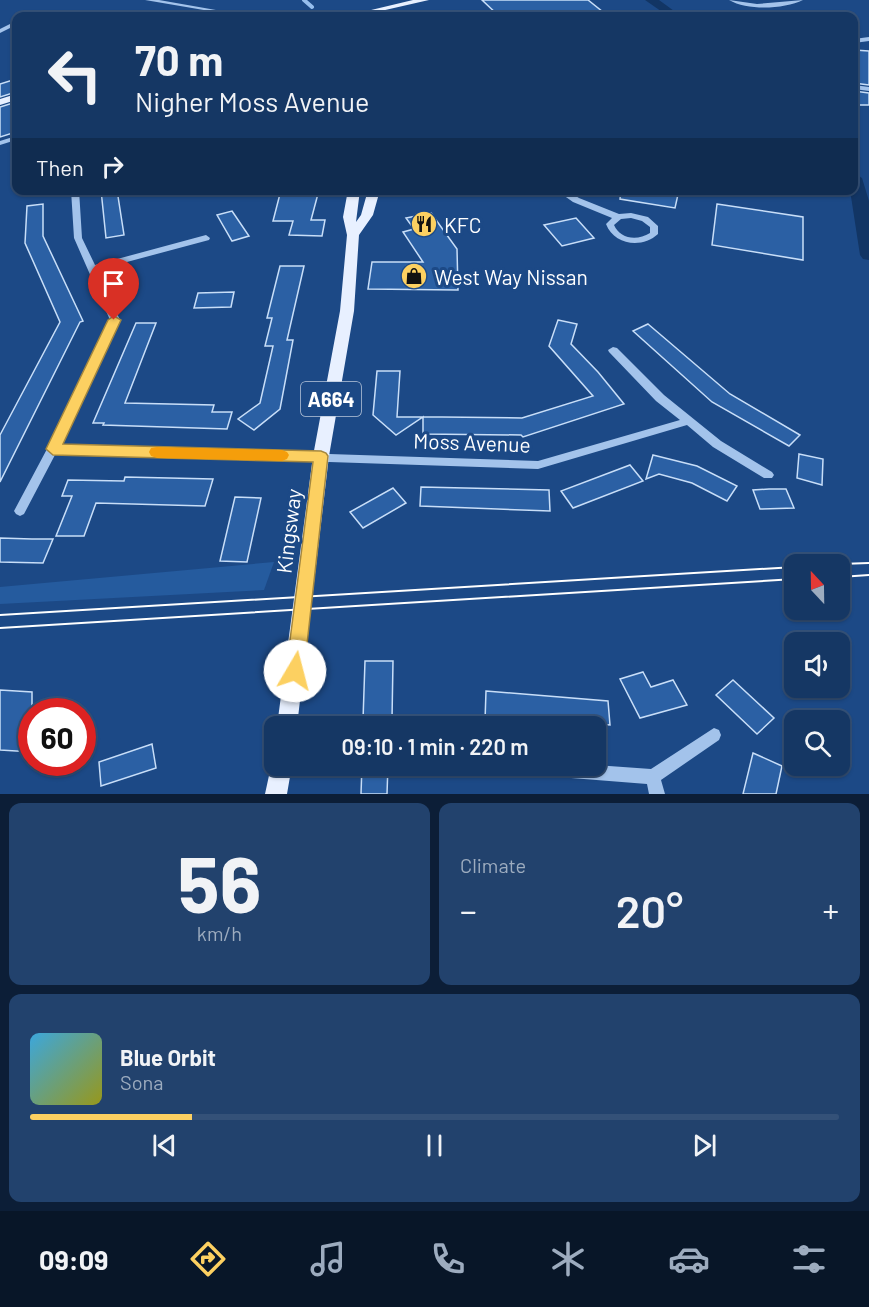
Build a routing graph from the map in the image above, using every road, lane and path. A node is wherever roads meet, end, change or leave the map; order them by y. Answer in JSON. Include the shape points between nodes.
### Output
{"nodes":[{"id":1,"x":148,"y":0,"type":"edge"},
{"id":2,"x":425,"y":0,"type":"edge"},
{"id":3,"x":732,"y":0,"type":"edge"},
{"id":4,"x":800,"y":0,"type":"edge"},
{"id":5,"x":404,"y":2,"type":"edge"},
{"id":6,"x":222,"y":12,"type":"edge"},
{"id":7,"x":366,"y":12,"type":"edge"},
{"id":8,"x":75,"y":195,"type":"edge"},
{"id":9,"x":353,"y":195,"type":"edge"},
{"id":10,"x":373,"y":195,"type":"edge"},
{"id":11,"x":568,"y":195,"type":"edge"},
{"id":12,"x":618,"y":218,"type":"junction"},
{"id":13,"x":353,"y":235,"type":"junction"},
{"id":14,"x":206,"y":238,"type":"dead end"},
{"id":15,"x":92,"y":269,"type":"junction"},
{"id":16,"x":613,"y":350,"type":"dead end"},
{"id":17,"x":688,"y":421,"type":"junction"},
{"id":18,"x":53,"y":449,"type":"junction"},
{"id":19,"x":321,"y":456,"type":"junction"},
{"id":20,"x":768,"y":475,"type":"dead end"},
{"id":21,"x":20,"y":511,"type":"dead end"},
{"id":22,"x":289,"y":716,"type":"edge"},
{"id":23,"x":714,"y":735,"type":"dead end"},
{"id":24,"x":606,"y":773,"type":"edge"},
{"id":25,"x":279,"y":776,"type":"edge"},
{"id":26,"x":653,"y":777,"type":"junction"},
{"id":27,"x":276,"y":794,"type":"edge"},
{"id":28,"x":657,"y":794,"type":"edge"}],
"edges":[{"from":1,"to":6,"type":"street"},
{"from":2,"to":5,"type":"main road"},
{"from":3,"to":4,"type":"street","via":[[762,7]]},
{"from":5,"to":7,"type":"main road"},
{"from":8,"to":15,"type":"street","via":[[78,238]]},
{"from":9,"to":13,"type":"main road","name":"Kingsway","number":"A664","via":[[349,217]]},
{"from":10,"to":13,"type":"main road","name":"Kingsway","number":"A664","via":[[367,215]]},
{"from":11,"to":12,"type":"street"},
{"from":12,"to":12,"type":"street","via":[[631,215],[645,219],[654,226],[654,234],[638,241],[617,236],[610,224]]},
{"from":13,"to":19,"type":"main road","name":"Kingsway","number":"A664","via":[[347,311]]},
{"from":14,"to":15,"type":"street"},
{"from":15,"to":18,"type":"street","via":[[114,320]]},
{"from":16,"to":17,"type":"street"},
{"from":17,"to":19,"type":"street","name":"Moss Avenue","via":[[538,465]]},
{"from":17,"to":20,"type":"street"},
{"from":18,"to":19,"type":"street","name":"Moss Avenue"},
{"from":18,"to":21,"type":"street"},
{"from":19,"to":22,"type":"main road","name":"Kingsway","number":"A664"},
{"from":23,"to":26,"type":"street"},
{"from":24,"to":26,"type":"street"},
{"from":25,"to":27,"type":"main road"},
{"from":26,"to":28,"type":"street"}]}
